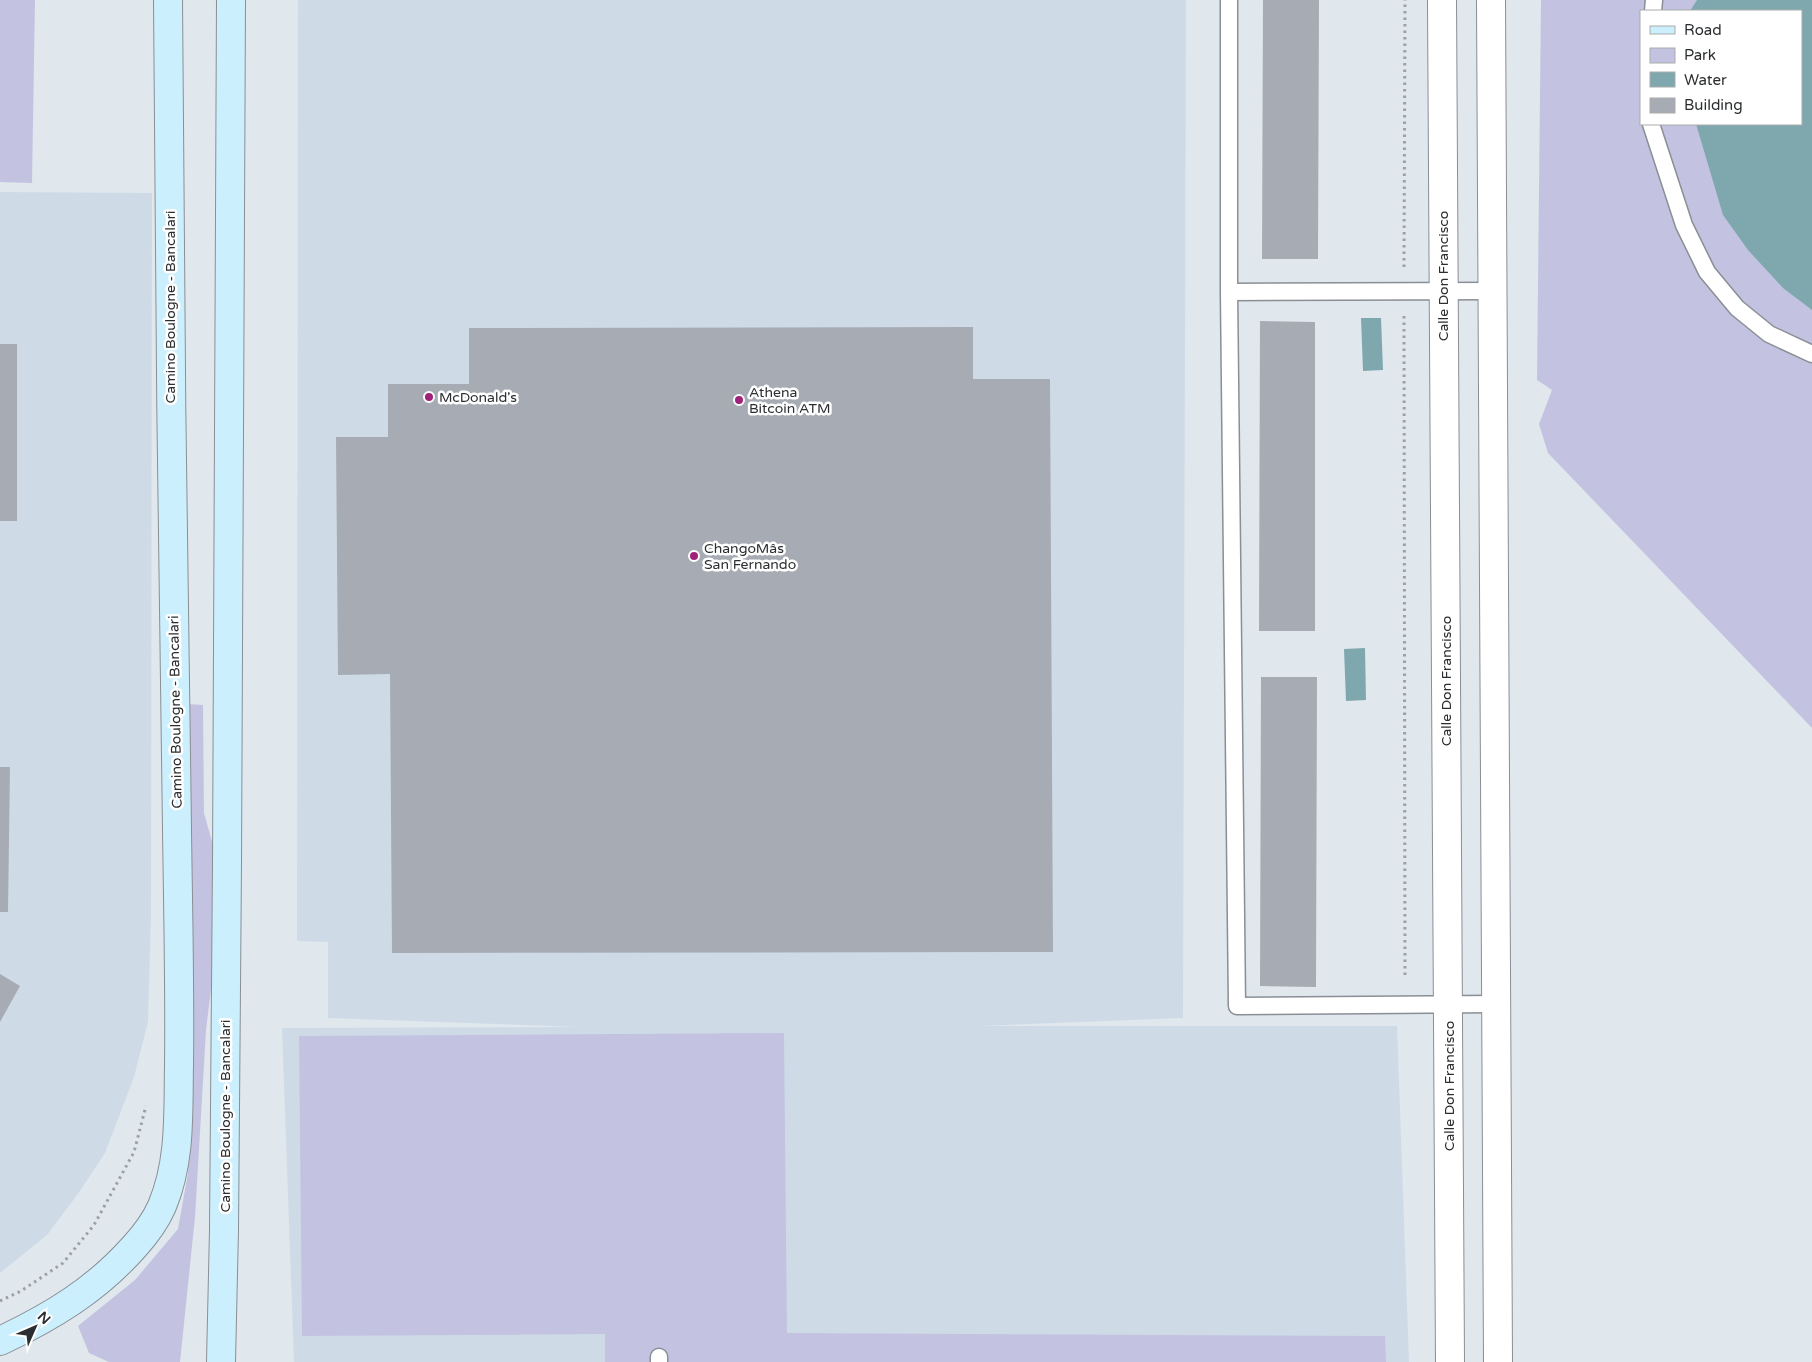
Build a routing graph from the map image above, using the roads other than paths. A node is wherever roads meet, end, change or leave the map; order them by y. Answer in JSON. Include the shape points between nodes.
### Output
{"nodes":[{"id":1,"x":168,"y":0,"type":"edge"},
{"id":2,"x":231,"y":0,"type":"edge"},
{"id":3,"x":1229,"y":0,"type":"edge"},
{"id":4,"x":1442,"y":0,"type":"edge"},
{"id":5,"x":1491,"y":0,"type":"edge"},
{"id":6,"x":1651,"y":125,"type":"edge"},
{"id":7,"x":1444,"y":291,"type":"junction"},
{"id":8,"x":1493,"y":291,"type":"junction"},
{"id":9,"x":1229,"y":292,"type":"junction"},
{"id":10,"x":1812,"y":354,"type":"edge"},
{"id":11,"x":1448,"y":1004,"type":"junction"},
{"id":12,"x":1496,"y":1004,"type":"junction"},
{"id":13,"x":0,"y":1341,"type":"edge"},
{"id":14,"x":221,"y":1362,"type":"edge"},
{"id":15,"x":1450,"y":1362,"type":"edge"},
{"id":16,"x":1498,"y":1362,"type":"edge"}],
"edges":[{"from":1,"to":13,"type":"main road","name":"Camino Boulogne - Bancalari","via":[[169,308],[180,1006],[177,1143],[173,1170],[161,1208],[123,1260],[74,1301]]},
{"from":2,"to":14,"type":"main road","name":"Camino Boulogne - Bancalari"},
{"from":3,"to":9,"type":"lane"},
{"from":4,"to":7,"type":"street","name":"Calle Don Francisco"},
{"from":5,"to":8,"type":"street"},
{"from":6,"to":10,"type":"lane","via":[[1684,225],[1707,272],[1737,308],[1769,334]]},
{"from":7,"to":8,"type":"lane"},
{"from":7,"to":9,"type":"lane"},
{"from":7,"to":11,"type":"street","name":"Calle Don Francisco"},
{"from":8,"to":12,"type":"street"},
{"from":9,"to":11,"type":"lane","via":[[1237,1006]]},
{"from":11,"to":12,"type":"lane"},
{"from":11,"to":15,"type":"street","name":"Calle Don Francisco"},
{"from":12,"to":16,"type":"street"}]}
